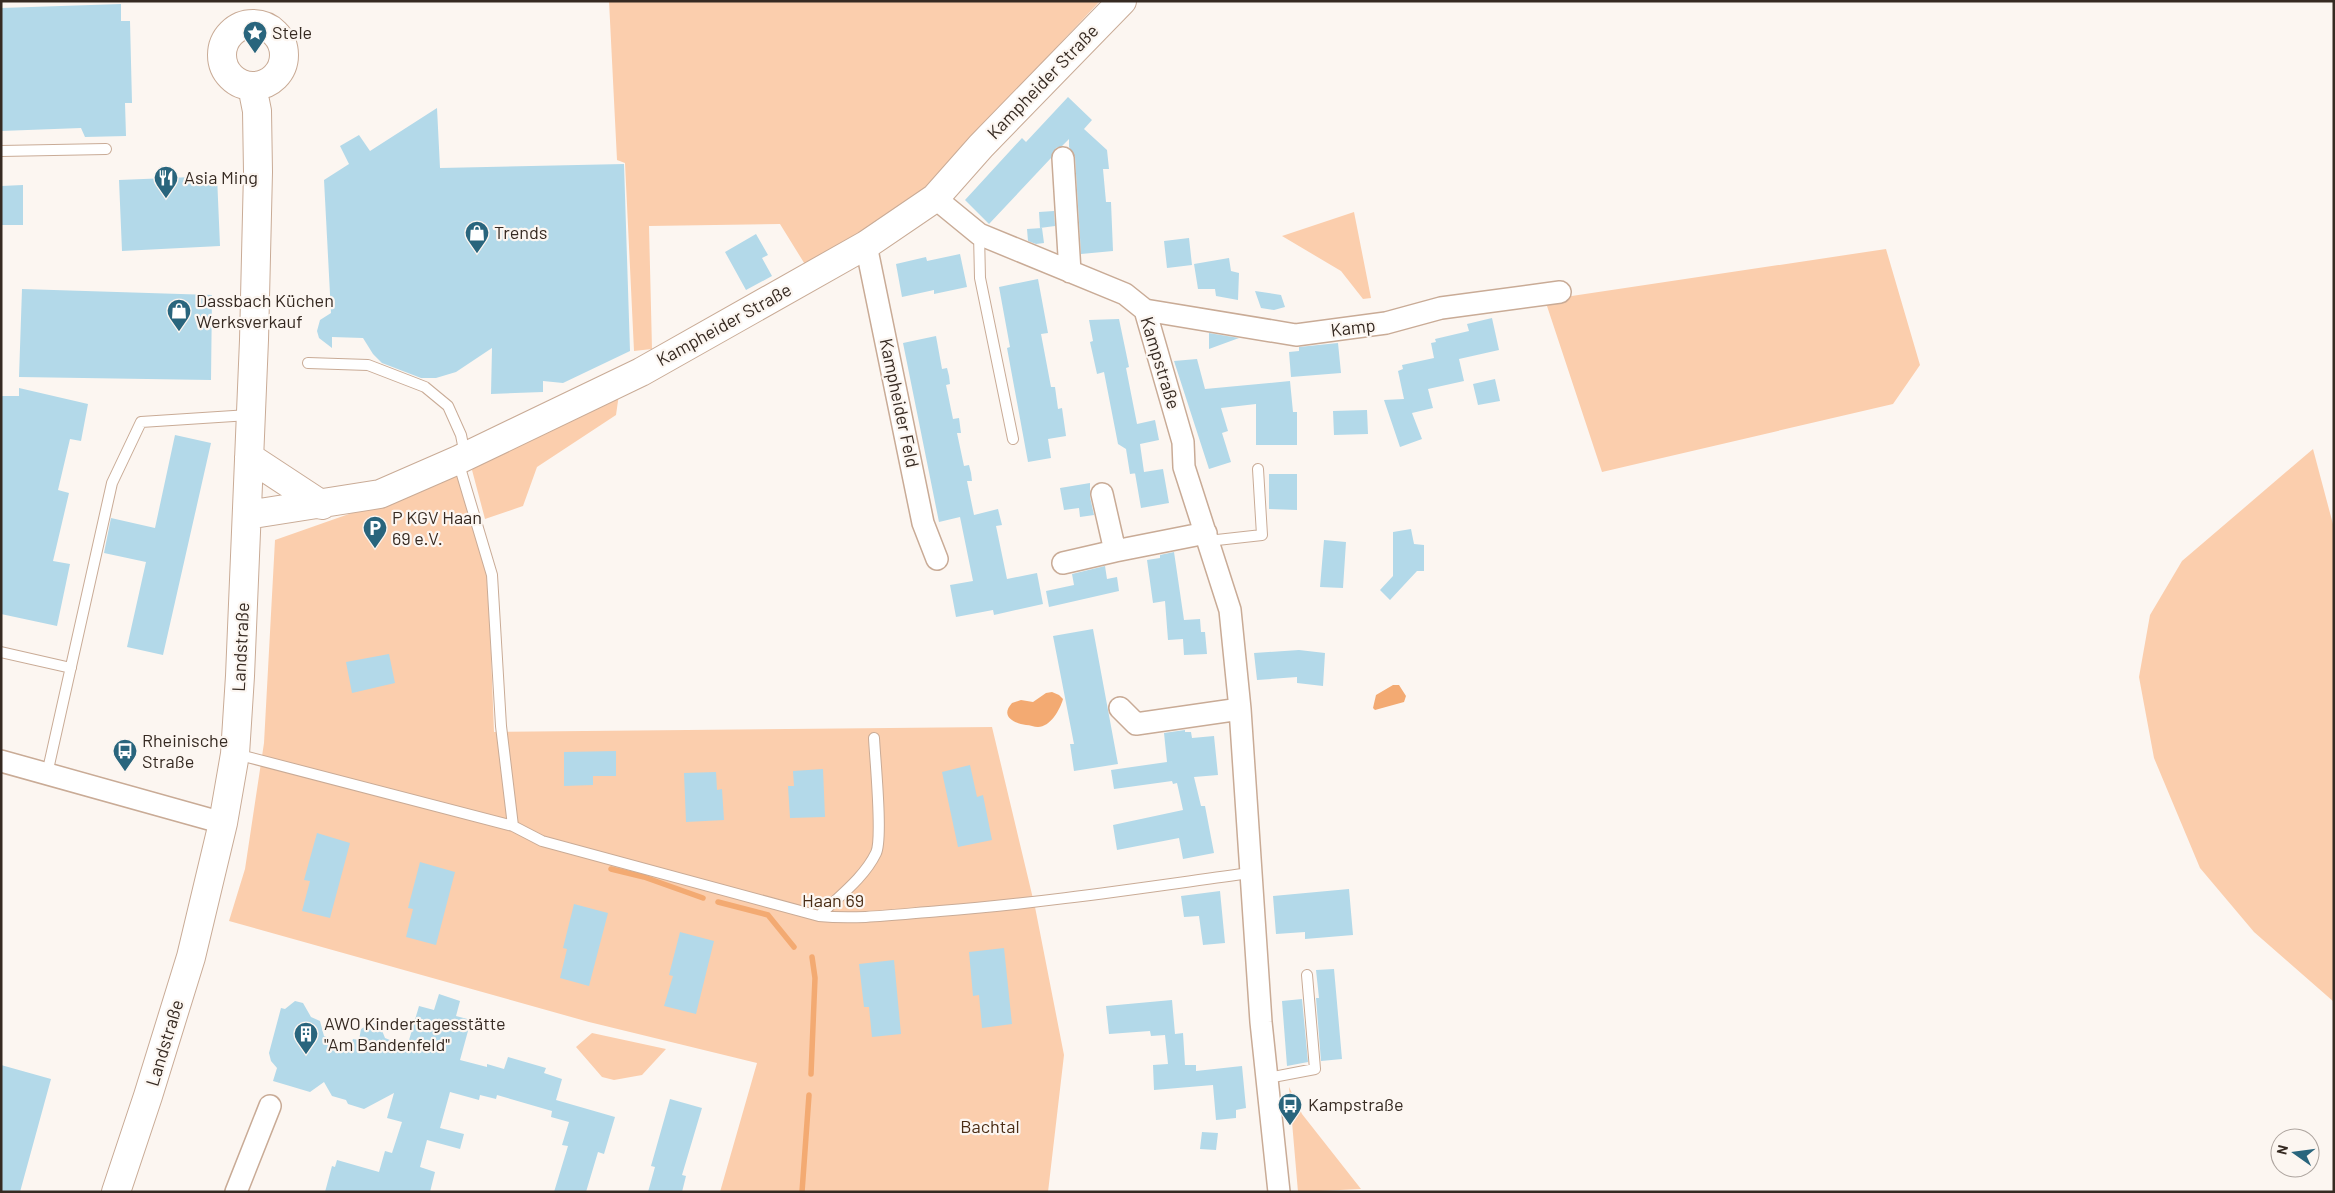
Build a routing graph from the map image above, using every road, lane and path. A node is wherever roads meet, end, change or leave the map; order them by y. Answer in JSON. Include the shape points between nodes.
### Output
{"nodes":[{"id":1,"x":1122,"y":1,"type":"edge"},
{"id":2,"x":250,"y":12,"type":"edge"},
{"id":3,"x":252,"y":86,"type":"junction"},
{"id":4,"x":106,"y":149,"type":"dead end"},
{"id":5,"x":1,"y":151,"type":"edge"},
{"id":6,"x":1063,"y":158,"type":"dead end"},
{"id":7,"x":935,"y":198,"type":"junction"},
{"id":8,"x":979,"y":234,"type":"junction"},
{"id":9,"x":866,"y":245,"type":"junction"},
{"id":10,"x":1070,"y":272,"type":"junction"},
{"id":11,"x":1560,"y":292,"type":"dead end"},
{"id":12,"x":1145,"y":310,"type":"junction"},
{"id":13,"x":308,"y":363,"type":"dead end"},
{"id":14,"x":250,"y":415,"type":"junction"},
{"id":15,"x":1014,"y":439,"type":"dead end"},
{"id":16,"x":250,"y":458,"type":"junction"},
{"id":17,"x":462,"y":458,"type":"junction"},
{"id":18,"x":1258,"y":469,"type":"dead end"},
{"id":19,"x":1102,"y":494,"type":"dead end"},
{"id":20,"x":322,"y":505,"type":"junction"},
{"id":21,"x":247,"y":515,"type":"junction"},
{"id":22,"x":1207,"y":537,"type":"junction"},
{"id":23,"x":1115,"y":551,"type":"junction"},
{"id":24,"x":937,"y":560,"type":"dead end"},
{"id":25,"x":1063,"y":562,"type":"dead end"},
{"id":26,"x":1,"y":652,"type":"edge"},
{"id":27,"x":71,"y":668,"type":"junction"},
{"id":28,"x":1120,"y":708,"type":"dead end"},
{"id":29,"x":1240,"y":709,"type":"junction"},
{"id":30,"x":874,"y":738,"type":"dead end"},
{"id":31,"x":235,"y":754,"type":"junction"},
{"id":32,"x":1,"y":761,"type":"edge"},
{"id":33,"x":47,"y":774,"type":"junction"},
{"id":34,"x":223,"y":823,"type":"junction"},
{"id":35,"x":513,"y":826,"type":"junction"},
{"id":36,"x":1250,"y":872,"type":"junction"},
{"id":37,"x":819,"y":916,"type":"junction"},
{"id":38,"x":1307,"y":975,"type":"dead end"},
{"id":39,"x":1268,"y":1078,"type":"junction"},
{"id":40,"x":270,"y":1106,"type":"dead end"},
{"id":41,"x":116,"y":1192,"type":"edge"},
{"id":42,"x":236,"y":1192,"type":"edge"},
{"id":43,"x":1279,"y":1192,"type":"edge"}],
"edges":[{"from":1,"to":7,"type":"main road","name":"Kampheider Straße"},
{"from":2,"to":3,"type":"main road","via":[[233,30],[223,46],[222,56],[228,73],[235,80]]},
{"from":2,"to":3,"type":"main road","via":[[278,34],[285,53],[282,67],[272,80]]},
{"from":3,"to":14,"type":"main road","name":"Landstraße","via":[[257,111],[258,172]]},
{"from":4,"to":5,"type":"lane"},
{"from":6,"to":10,"type":"street"},
{"from":7,"to":8,"type":"street","name":"Kampstraße"},
{"from":7,"to":9,"type":"main road","name":"Kampheider Straße"},
{"from":8,"to":10,"type":"street","name":"Kampstraße"},
{"from":8,"to":15,"type":"lane","via":[[980,278]]},
{"from":9,"to":17,"type":"main road","name":"Kampheider Straße","via":[[640,372]]},
{"from":9,"to":24,"type":"street","name":"Kampheider Feld","via":[[923,523]]},
{"from":10,"to":12,"type":"street","name":"Kampstraße","via":[[1125,294]]},
{"from":11,"to":12,"type":"street","name":"Kamp","via":[[1442,308],[1386,323],[1296,335]]},
{"from":12,"to":22,"type":"street","name":"Kampstraße","via":[[1183,442],[1184,467]]},
{"from":13,"to":17,"type":"lane","via":[[368,366],[425,387],[448,406],[461,435]]},
{"from":14,"to":16,"type":"main road","name":"Landstraße"},
{"from":14,"to":27,"type":"lane","via":[[141,422],[112,483]]},
{"from":16,"to":20,"type":"main road"},
{"from":16,"to":21,"type":"main road","name":"Landstraße"},
{"from":17,"to":20,"type":"main road","name":"Kampheider Straße","via":[[380,494]]},
{"from":17,"to":35,"type":"lane","via":[[492,574],[501,726]]},
{"from":18,"to":22,"type":"lane","via":[[1262,535]]},
{"from":19,"to":23,"type":"street"},
{"from":20,"to":21,"type":"main road","name":"Kampheider Straße"},
{"from":21,"to":31,"type":"main road","name":"Landstraße"},
{"from":22,"to":23,"type":"street"},
{"from":22,"to":29,"type":"street","name":"Kampstraße","via":[[1230,610]]},
{"from":23,"to":25,"type":"street"},
{"from":26,"to":27,"type":"lane"},
{"from":27,"to":33,"type":"lane"},
{"from":28,"to":29,"type":"street","via":[[1136,724]]},
{"from":29,"to":36,"type":"street","name":"Kampstraße"},
{"from":30,"to":37,"type":"lane","via":[[877,852]]},
{"from":31,"to":34,"type":"main road","name":"Landstraße"},
{"from":31,"to":35,"type":"lane"},
{"from":32,"to":33,"type":"street"},
{"from":33,"to":34,"type":"street"},
{"from":34,"to":41,"type":"main road","name":"Landstraße","via":[[191,957]]},
{"from":35,"to":37,"type":"lane","via":[[542,841]]},
{"from":36,"to":37,"type":"lane","via":[[1044,902],[843,918]]},
{"from":36,"to":39,"type":"street","name":"Kampstraße"},
{"from":38,"to":39,"type":"lane","via":[[1314,1069]]},
{"from":39,"to":43,"type":"street","name":"Kampstraße"},
{"from":40,"to":42,"type":"street"}]}
